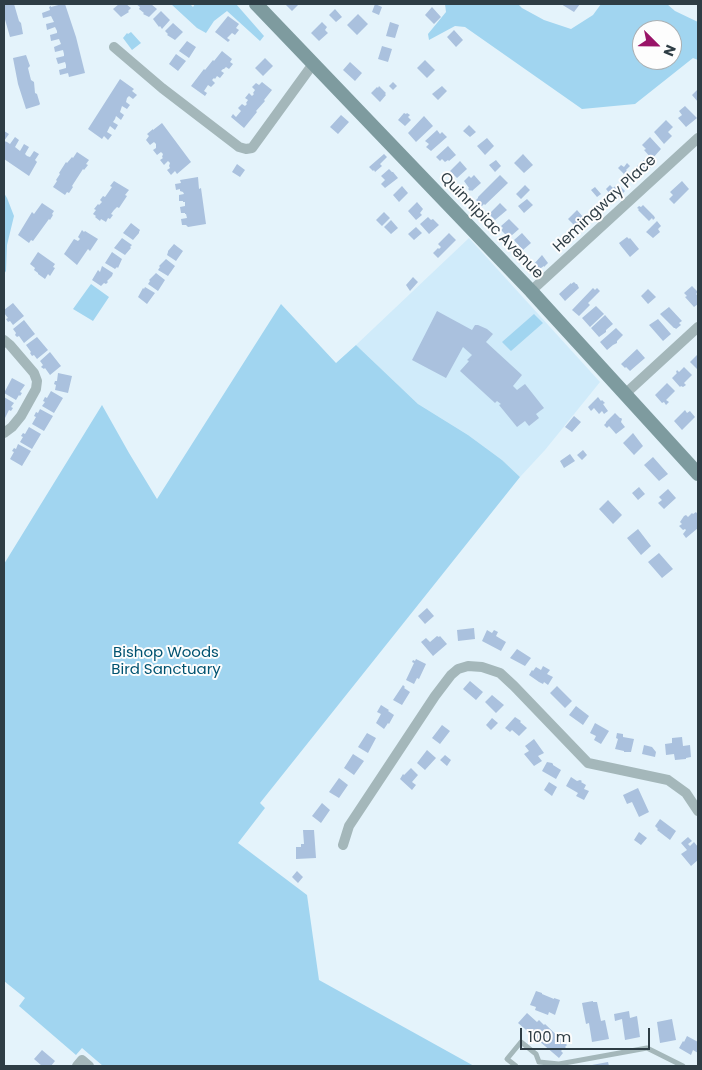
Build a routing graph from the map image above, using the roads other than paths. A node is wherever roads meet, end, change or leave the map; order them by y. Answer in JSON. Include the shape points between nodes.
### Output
{"nodes":[{"id":1,"x":256,"y":4,"type":"edge"},
{"id":2,"x":114,"y":48,"type":"dead end"},
{"id":3,"x":313,"y":64,"type":"junction"},
{"id":4,"x":698,"y":138,"type":"edge"},
{"id":5,"x":532,"y":292,"type":"junction"},
{"id":6,"x":698,"y":327,"type":"edge"},
{"id":7,"x":4,"y":340,"type":"edge"},
{"id":8,"x":625,"y":394,"type":"junction"},
{"id":9,"x":4,"y":433,"type":"edge"},
{"id":10,"x":698,"y":474,"type":"edge"},
{"id":11,"x":698,"y":811,"type":"edge"},
{"id":12,"x":343,"y":845,"type":"dead end"},
{"id":13,"x":538,"y":1064,"type":"edge"},
{"id":14,"x":516,"y":1066,"type":"edge"},
{"id":15,"x":683,"y":1066,"type":"edge"}],
"edges":[{"from":1,"to":3,"type":"main road","name":"Quinnipiac Avenue"},
{"from":2,"to":3,"type":"street","via":[[239,147],[246,149],[252,148]]},
{"from":3,"to":5,"type":"main road","name":"Quinnipiac Avenue"},
{"from":4,"to":5,"type":"street","name":"Hemingway Place"},
{"from":5,"to":8,"type":"main road","name":"Quinnipiac Avenue"},
{"from":6,"to":8,"type":"street"},
{"from":7,"to":9,"type":"street","via":[[34,373],[37,381],[21,416]]},
{"from":8,"to":10,"type":"main road","name":"Quinnipiac Avenue"},
{"from":11,"to":12,"type":"street","via":[[686,793],[668,780],[588,763],[500,674],[482,666],[468,666],[451,675],[435,696],[349,826]]},
{"from":13,"to":14,"type":"lane","via":[[536,1054],[521,1042],[507,1059]]},
{"from":13,"to":15,"type":"lane","via":[[559,1064],[647,1048]]}]}
